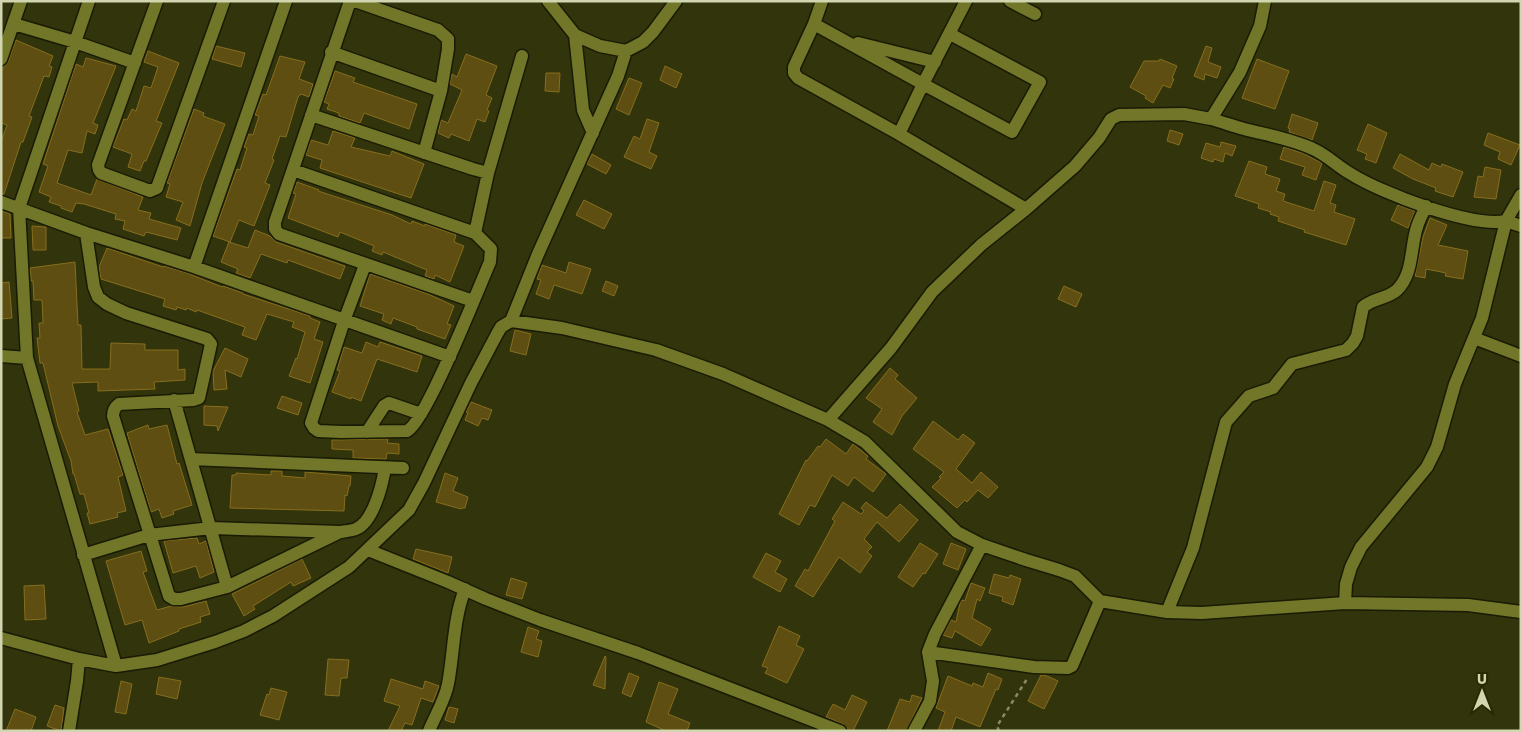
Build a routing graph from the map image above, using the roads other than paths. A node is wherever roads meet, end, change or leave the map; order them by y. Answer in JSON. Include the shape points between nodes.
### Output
{"nodes":[{"id":1,"x":21,"y":1,"type":"edge"},
{"id":2,"x":89,"y":1,"type":"edge"},
{"id":3,"x":157,"y":1,"type":"edge"},
{"id":4,"x":224,"y":1,"type":"edge"},
{"id":5,"x":286,"y":1,"type":"edge"},
{"id":6,"x":350,"y":1,"type":"edge"},
{"id":7,"x":356,"y":1,"type":"edge"},
{"id":8,"x":548,"y":1,"type":"edge"},
{"id":9,"x":676,"y":1,"type":"edge"},
{"id":10,"x":822,"y":1,"type":"edge"},
{"id":11,"x":966,"y":1,"type":"edge"},
{"id":12,"x":1010,"y":1,"type":"edge"},
{"id":13,"x":1265,"y":1,"type":"edge"},
{"id":14,"x":1035,"y":14,"type":"dead end"},
{"id":15,"x":14,"y":24,"type":"junction"},
{"id":16,"x":814,"y":24,"type":"junction"},
{"id":17,"x":950,"y":34,"type":"junction"},
{"id":18,"x":575,"y":35,"type":"junction"},
{"id":19,"x":838,"y":38,"type":"junction"},
{"id":20,"x":75,"y":42,"type":"junction"},
{"id":21,"x":626,"y":51,"type":"junction"},
{"id":22,"x":331,"y":52,"type":"junction"},
{"id":23,"x":522,"y":56,"type":"dead end"},
{"id":24,"x":1,"y":59,"type":"edge"},
{"id":25,"x":935,"y":62,"type":"junction"},
{"id":26,"x":135,"y":63,"type":"junction"},
{"id":27,"x":923,"y":84,"type":"junction"},
{"id":28,"x":441,"y":91,"type":"junction"},
{"id":29,"x":311,"y":114,"type":"junction"},
{"id":30,"x":1211,"y":119,"type":"junction"},
{"id":31,"x":593,"y":133,"type":"junction"},
{"id":32,"x":899,"y":134,"type":"junction"},
{"id":33,"x":424,"y":153,"type":"junction"},
{"id":34,"x":292,"y":170,"type":"junction"},
{"id":35,"x":488,"y":173,"type":"junction"},
{"id":36,"x":1521,"y":195,"type":"edge"},
{"id":37,"x":1,"y":202,"type":"edge"},
{"id":38,"x":1426,"y":206,"type":"junction"},
{"id":39,"x":19,"y":208,"type":"junction"},
{"id":40,"x":1026,"y":209,"type":"junction"},
{"id":41,"x":1506,"y":221,"type":"junction"},
{"id":42,"x":1521,"y":226,"type":"edge"},
{"id":43,"x":86,"y":233,"type":"junction"},
{"id":44,"x":475,"y":233,"type":"junction"},
{"id":45,"x":365,"y":265,"type":"junction"},
{"id":46,"x":194,"y":267,"type":"junction"},
{"id":47,"x":473,"y":301,"type":"junction"},
{"id":48,"x":344,"y":321,"type":"junction"},
{"id":49,"x":511,"y":321,"type":"junction"},
{"id":50,"x":1474,"y":338,"type":"junction"},
{"id":51,"x":1,"y":356,"type":"edge"},
{"id":52,"x":1521,"y":356,"type":"edge"},
{"id":53,"x":450,"y":357,"type":"junction"},
{"id":54,"x":27,"y":358,"type":"junction"},
{"id":55,"x":174,"y":400,"type":"junction"},
{"id":56,"x":421,"y":414,"type":"junction"},
{"id":57,"x":828,"y":420,"type":"junction"},
{"id":58,"x":366,"y":432,"type":"junction"},
{"id":59,"x":191,"y":459,"type":"junction"},
{"id":60,"x":385,"y":468,"type":"junction"},
{"id":61,"x":403,"y":468,"type":"dead end"},
{"id":62,"x":211,"y":528,"type":"junction"},
{"id":63,"x":340,"y":532,"type":"junction"},
{"id":64,"x":149,"y":535,"type":"junction"},
{"id":65,"x":982,"y":545,"type":"junction"},
{"id":66,"x":368,"y":550,"type":"junction"},
{"id":67,"x":83,"y":555,"type":"junction"},
{"id":68,"x":227,"y":587,"type":"junction"},
{"id":69,"x":465,"y":590,"type":"junction"},
{"id":70,"x":1100,"y":601,"type":"junction"},
{"id":71,"x":1345,"y":603,"type":"junction"},
{"id":72,"x":1167,"y":612,"type":"junction"},
{"id":73,"x":1521,"y":612,"type":"edge"},
{"id":74,"x":1,"y":638,"type":"edge"},
{"id":75,"x":928,"y":652,"type":"junction"},
{"id":76,"x":78,"y":659,"type":"junction"},
{"id":77,"x":116,"y":666,"type":"junction"},
{"id":78,"x":69,"y":731,"type":"edge"},
{"id":79,"x":429,"y":731,"type":"edge"},
{"id":80,"x":840,"y":731,"type":"edge"},
{"id":81,"x":914,"y":731,"type":"edge"}],
"edges":[{"from":1,"to":15,"type":"street"},
{"from":2,"to":20,"type":"street"},
{"from":3,"to":26,"type":"street"},
{"from":4,"to":26,"type":"street","via":[[157,188],[150,191],[101,173],[98,165]]},
{"from":5,"to":46,"type":"street"},
{"from":6,"to":22,"type":"street"},
{"from":7,"to":28,"type":"street","via":[[444,34],[448,42]]},
{"from":8,"to":18,"type":"street"},
{"from":9,"to":21,"type":"street","via":[[643,42]]},
{"from":10,"to":16,"type":"street"},
{"from":11,"to":17,"type":"street"},
{"from":12,"to":14,"type":"street"},
{"from":13,"to":30,"type":"street","via":[[1260,26],[1240,72]]},
{"from":15,"to":20,"type":"street"},
{"from":15,"to":24,"type":"street"},
{"from":16,"to":19,"type":"street"},
{"from":16,"to":32,"type":"street","via":[[794,73]]},
{"from":17,"to":25,"type":"street"},
{"from":17,"to":27,"type":"street","via":[[1040,82],[1012,132]]},
{"from":18,"to":21,"type":"street","via":[[600,46]]},
{"from":18,"to":31,"type":"street","via":[[583,110]]},
{"from":19,"to":25,"type":"street"},
{"from":19,"to":27,"type":"street"},
{"from":20,"to":26,"type":"street"},
{"from":20,"to":39,"type":"street"},
{"from":21,"to":31,"type":"street"},
{"from":22,"to":28,"type":"street"},
{"from":22,"to":29,"type":"street"},
{"from":23,"to":35,"type":"street"},
{"from":25,"to":27,"type":"street"},
{"from":27,"to":32,"type":"street"},
{"from":28,"to":33,"type":"street"},
{"from":29,"to":33,"type":"street"},
{"from":29,"to":34,"type":"street"},
{"from":30,"to":38,"type":"street","via":[[1314,149],[1352,175]]},
{"from":30,"to":40,"type":"street","via":[[1184,114],[1119,115],[1111,119],[1075,166]]},
{"from":31,"to":49,"type":"street"},
{"from":32,"to":40,"type":"street"},
{"from":33,"to":35,"type":"street"},
{"from":34,"to":44,"type":"street"},
{"from":34,"to":45,"type":"street","via":[[274,230]]},
{"from":35,"to":44,"type":"street"},
{"from":36,"to":41,"type":"street"},
{"from":37,"to":39,"type":"street"},
{"from":38,"to":41,"type":"street","via":[[1456,216]]},
{"from":38,"to":72,"type":"street","via":[[1416,228],[1408,273],[1390,295],[1370,301],[1363,307],[1353,343],[1346,350],[1292,364],[1273,388],[1249,396],[1226,422],[1193,548]]},
{"from":39,"to":43,"type":"street"},
{"from":39,"to":54,"type":"street"},
{"from":40,"to":57,"type":"street","via":[[981,244],[932,292],[891,348]]},
{"from":41,"to":42,"type":"street"},
{"from":41,"to":50,"type":"street"},
{"from":43,"to":46,"type":"street"},
{"from":43,"to":55,"type":"street","via":[[98,297],[126,313],[210,342],[201,396],[197,400]]},
{"from":44,"to":47,"type":"street","via":[[491,248],[491,255]]},
{"from":45,"to":47,"type":"street"},
{"from":45,"to":48,"type":"street"},
{"from":46,"to":48,"type":"street"},
{"from":47,"to":53,"type":"street"},
{"from":48,"to":53,"type":"street"},
{"from":48,"to":58,"type":"street","via":[[311,423],[318,431]]},
{"from":49,"to":57,"type":"street","via":[[562,328],[656,350],[723,374]]},
{"from":49,"to":66,"type":"street","via":[[502,327],[493,342],[409,510]]},
{"from":50,"to":52,"type":"street"},
{"from":50,"to":71,"type":"street","via":[[1455,384],[1437,447],[1427,467],[1361,547],[1350,567]]},
{"from":51,"to":54,"type":"street"},
{"from":53,"to":56,"type":"street"},
{"from":54,"to":67,"type":"street"},
{"from":55,"to":59,"type":"street"},
{"from":55,"to":64,"type":"street","via":[[119,404],[113,412]]},
{"from":56,"to":58,"type":"street","via":[[407,431]]},
{"from":56,"to":58,"type":"street","via":[[389,403]]},
{"from":57,"to":65,"type":"street","via":[[865,442],[957,532]]},
{"from":59,"to":60,"type":"street"},
{"from":59,"to":62,"type":"street"},
{"from":60,"to":61,"type":"street"},
{"from":60,"to":63,"type":"street","via":[[373,511],[356,529]]},
{"from":62,"to":63,"type":"street"},
{"from":62,"to":64,"type":"street"},
{"from":62,"to":68,"type":"street"},
{"from":63,"to":68,"type":"street"},
{"from":64,"to":67,"type":"street"},
{"from":64,"to":68,"type":"street","via":[[169,596],[181,599]]},
{"from":65,"to":70,"type":"street","via":[[1075,576]]},
{"from":65,"to":75,"type":"street"},
{"from":66,"to":69,"type":"street"},
{"from":66,"to":77,"type":"street","via":[[319,587],[244,631],[157,660]]},
{"from":67,"to":77,"type":"street"},
{"from":69,"to":79,"type":"street","via":[[454,628],[447,687]]},
{"from":69,"to":80,"type":"street"},
{"from":70,"to":72,"type":"street"},
{"from":70,"to":75,"type":"street","via":[[1072,666],[1065,669],[1034,668]]},
{"from":71,"to":72,"type":"street","via":[[1202,613]]},
{"from":71,"to":73,"type":"street","via":[[1468,605]]},
{"from":74,"to":76,"type":"street"},
{"from":75,"to":81,"type":"street","via":[[933,682],[930,701]]},
{"from":76,"to":77,"type":"street"},
{"from":76,"to":78,"type":"street"}]}
